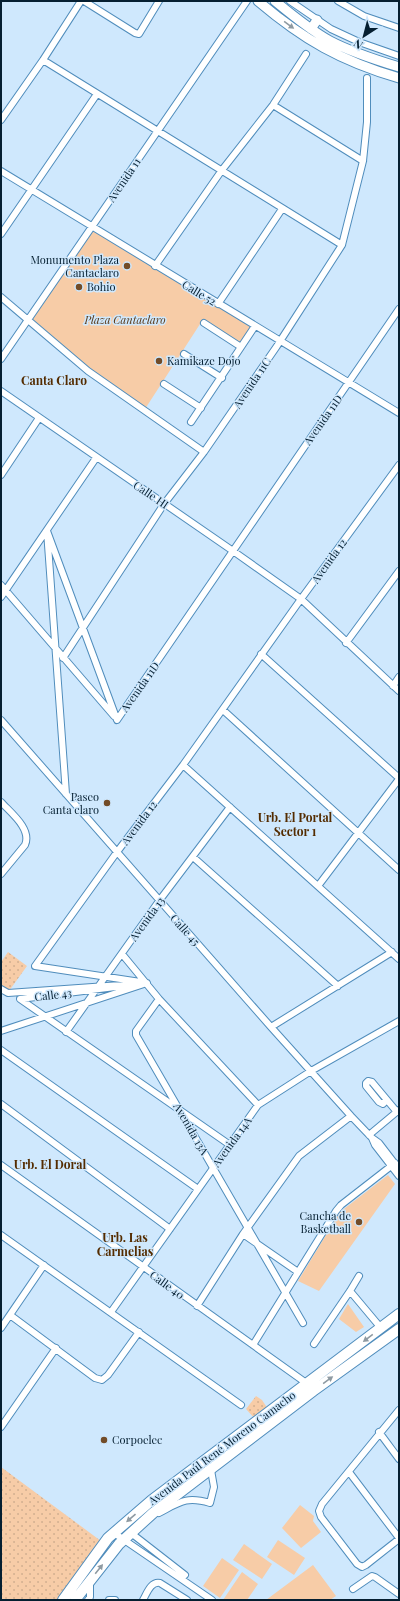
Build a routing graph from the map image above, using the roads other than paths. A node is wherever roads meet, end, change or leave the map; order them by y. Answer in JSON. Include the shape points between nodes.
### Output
{"nodes":[{"id":1,"x":81,"y":1,"type":"edge"},
{"id":2,"x":84,"y":1,"type":"edge"},
{"id":3,"x":159,"y":1,"type":"edge"},
{"id":4,"x":247,"y":1,"type":"edge"},
{"id":5,"x":258,"y":1,"type":"edge"},
{"id":6,"x":275,"y":1,"type":"edge"},
{"id":7,"x":290,"y":1,"type":"edge"},
{"id":8,"x":338,"y":1,"type":"edge"},
{"id":9,"x":317,"y":20,"type":"junction"},
{"id":10,"x":399,"y":28,"type":"edge"},
{"id":11,"x":311,"y":29,"type":"junction"},
{"id":12,"x":306,"y":54,"type":"dead end"},
{"id":13,"x":399,"y":56,"type":"edge"},
{"id":14,"x":43,"y":60,"type":"junction"},
{"id":15,"x":399,"y":63,"type":"edge"},
{"id":16,"x":399,"y":67,"type":"edge"},
{"id":17,"x":367,"y":78,"type":"dead end"},
{"id":18,"x":399,"y":78,"type":"edge"},
{"id":19,"x":97,"y":94,"type":"junction"},
{"id":20,"x":273,"y":105,"type":"junction"},
{"id":21,"x":1,"y":120,"type":"edge"},
{"id":22,"x":157,"y":131,"type":"junction"},
{"id":23,"x":363,"y":161,"type":"junction"},
{"id":24,"x":222,"y":170,"type":"junction"},
{"id":25,"x":1,"y":171,"type":"edge"},
{"id":26,"x":32,"y":190,"type":"junction"},
{"id":27,"x":282,"y":209,"type":"junction"},
{"id":28,"x":93,"y":228,"type":"junction"},
{"id":29,"x":1,"y":234,"type":"edge"},
{"id":30,"x":342,"y":246,"type":"junction"},
{"id":31,"x":155,"y":266,"type":"junction"},
{"id":32,"x":1,"y":297,"type":"edge"},
{"id":33,"x":218,"y":304,"type":"junction"},
{"id":34,"x":399,"y":309,"type":"edge"},
{"id":35,"x":28,"y":319,"type":"junction"},
{"id":36,"x":204,"y":323,"type":"dead end"},
{"id":37,"x":255,"y":326,"type":"junction"},
{"id":38,"x":280,"y":342,"type":"junction"},
{"id":39,"x":241,"y":347,"type":"junction"},
{"id":40,"x":184,"y":354,"type":"dead end"},
{"id":41,"x":1,"y":359,"type":"edge"},
{"id":42,"x":222,"y":378,"type":"junction"},
{"id":43,"x":349,"y":383,"type":"junction"},
{"id":44,"x":164,"y":384,"type":"dead end"},
{"id":45,"x":1,"y":392,"type":"edge"},
{"id":46,"x":201,"y":408,"type":"junction"},
{"id":47,"x":399,"y":413,"type":"edge"},
{"id":48,"x":39,"y":418,"type":"junction"},
{"id":49,"x":191,"y":422,"type":"dead end"},
{"id":50,"x":204,"y":452,"type":"junction"},
{"id":51,"x":96,"y":458,"type":"junction"},
{"id":52,"x":399,"y":465,"type":"edge"},
{"id":53,"x":1,"y":475,"type":"edge"},
{"id":54,"x":164,"y":504,"type":"junction"},
{"id":55,"x":47,"y":531,"type":"junction"},
{"id":56,"x":234,"y":551,"type":"junction"},
{"id":57,"x":399,"y":571,"type":"edge"},
{"id":58,"x":1,"y":585,"type":"edge"},
{"id":59,"x":6,"y":591,"type":"junction"},
{"id":60,"x":1,"y":597,"type":"edge"},
{"id":61,"x":300,"y":599,"type":"junction"},
{"id":62,"x":346,"y":643,"type":"junction"},
{"id":63,"x":261,"y":654,"type":"junction"},
{"id":64,"x":63,"y":658,"type":"junction"},
{"id":65,"x":399,"y":677,"type":"edge"},
{"id":66,"x":393,"y":686,"type":"junction"},
{"id":67,"x":399,"y":692,"type":"edge"},
{"id":68,"x":222,"y":710,"type":"junction"},
{"id":69,"x":1,"y":720,"type":"edge"},
{"id":70,"x":117,"y":720,"type":"junction"},
{"id":71,"x":183,"y":765,"type":"junction"},
{"id":72,"x":399,"y":779,"type":"edge"},
{"id":73,"x":66,"y":794,"type":"junction"},
{"id":74,"x":1,"y":802,"type":"edge"},
{"id":75,"x":230,"y":807,"type":"junction"},
{"id":76,"x":358,"y":833,"type":"junction"},
{"id":77,"x":117,"y":852,"type":"junction"},
{"id":78,"x":193,"y":857,"type":"junction"},
{"id":79,"x":399,"y":870,"type":"edge"},
{"id":80,"x":1,"y":874,"type":"edge"},
{"id":81,"x":318,"y":886,"type":"junction"},
{"id":82,"x":160,"y":901,"type":"junction"},
{"id":83,"x":392,"y":952,"type":"junction"},
{"id":84,"x":122,"y":954,"type":"junction"},
{"id":85,"x":399,"y":959,"type":"edge"},
{"id":86,"x":147,"y":983,"type":"junction"},
{"id":87,"x":338,"y":986,"type":"junction"},
{"id":88,"x":1,"y":989,"type":"edge"},
{"id":89,"x":160,"y":999,"type":"junction"},
{"id":90,"x":399,"y":1022,"type":"edge"},
{"id":91,"x":271,"y":1027,"type":"junction"},
{"id":92,"x":1,"y":1031,"type":"edge"},
{"id":93,"x":66,"y":1032,"type":"junction"},
{"id":94,"x":1,"y":1050,"type":"edge"},
{"id":95,"x":311,"y":1071,"type":"junction"},
{"id":96,"x":386,"y":1101,"type":"dead end"},
{"id":97,"x":1,"y":1104,"type":"edge"},
{"id":98,"x":258,"y":1105,"type":"junction"},
{"id":99,"x":398,"y":1111,"type":"edge"},
{"id":100,"x":351,"y":1116,"type":"junction"},
{"id":101,"x":371,"y":1137,"type":"junction"},
{"id":102,"x":230,"y":1146,"type":"junction"},
{"id":103,"x":393,"y":1164,"type":"junction"},
{"id":104,"x":1,"y":1165,"type":"edge"},
{"id":105,"x":399,"y":1169,"type":"edge"},
{"id":106,"x":399,"y":1176,"type":"edge"},
{"id":107,"x":198,"y":1189,"type":"junction"},
{"id":108,"x":170,"y":1229,"type":"junction"},
{"id":109,"x":243,"y":1234,"type":"junction"},
{"id":110,"x":1,"y":1235,"type":"edge"},
{"id":111,"x":44,"y":1265,"type":"junction"},
{"id":112,"x":143,"y":1267,"type":"junction"},
{"id":113,"x":298,"y":1272,"type":"junction"},
{"id":114,"x":359,"y":1276,"type":"dead end"},
{"id":115,"x":350,"y":1291,"type":"junction"},
{"id":116,"x":197,"y":1306,"type":"junction"},
{"id":117,"x":111,"y":1312,"type":"junction"},
{"id":118,"x":399,"y":1314,"type":"edge"},
{"id":119,"x":10,"y":1315,"type":"junction"},
{"id":120,"x":303,"y":1323,"type":"dead end"},
{"id":121,"x":1,"y":1328,"type":"edge"},
{"id":122,"x":381,"y":1328,"type":"junction"},
{"id":123,"x":399,"y":1329,"type":"edge"},
{"id":124,"x":139,"y":1332,"type":"junction"},
{"id":125,"x":314,"y":1344,"type":"dead end"},
{"id":126,"x":253,"y":1346,"type":"junction"},
{"id":127,"x":56,"y":1348,"type":"junction"},
{"id":128,"x":310,"y":1387,"type":"junction"},
{"id":129,"x":241,"y":1405,"type":"dead end"},
{"id":130,"x":399,"y":1410,"type":"edge"},
{"id":131,"x":1,"y":1427,"type":"edge"},
{"id":132,"x":380,"y":1432,"type":"junction"},
{"id":133,"x":399,"y":1459,"type":"edge"},
{"id":134,"x":211,"y":1470,"type":"junction"},
{"id":135,"x":349,"y":1472,"type":"junction"},
{"id":136,"x":145,"y":1520,"type":"junction"},
{"id":137,"x":114,"y":1533,"type":"junction"},
{"id":138,"x":127,"y":1537,"type":"junction"},
{"id":139,"x":399,"y":1538,"type":"edge"},
{"id":140,"x":185,"y":1575,"type":"dead end"},
{"id":141,"x":90,"y":1581,"type":"junction"},
{"id":142,"x":353,"y":1589,"type":"dead end"},
{"id":143,"x":399,"y":1594,"type":"edge"},
{"id":144,"x":63,"y":1600,"type":"edge"},
{"id":145,"x":75,"y":1600,"type":"edge"},
{"id":146,"x":88,"y":1600,"type":"edge"},
{"id":147,"x":109,"y":1600,"type":"edge"},
{"id":148,"x":114,"y":1600,"type":"edge"},
{"id":149,"x":142,"y":1600,"type":"edge"},
{"id":150,"x":187,"y":1600,"type":"edge"},
{"id":151,"x":212,"y":1600,"type":"edge"}],
"edges":[{"from":1,"to":14,"type":"street"},
{"from":2,"to":3,"type":"street","via":[[139,34]]},
{"from":4,"to":22,"type":"street","name":"Avenida 11"},
{"from":5,"to":18,"type":"main road","one_way":true,"via":[[328,50],[351,62]]},
{"from":6,"to":11,"type":"main road"},
{"from":7,"to":9,"type":"street"},
{"from":8,"to":10,"type":"street","via":[[364,16]]},
{"from":9,"to":11,"type":"main road"},
{"from":9,"to":13,"type":"street","via":[[359,42]]},
{"from":11,"to":16,"type":"main road","via":[[330,41]]},
{"from":12,"to":20,"type":"street"},
{"from":14,"to":19,"type":"street"},
{"from":14,"to":21,"type":"street"},
{"from":15,"to":16,"type":"main road"},
{"from":17,"to":23,"type":"street","name":"Avenida 11C","via":[[367,122]]},
{"from":19,"to":22,"type":"street"},
{"from":19,"to":26,"type":"street"},
{"from":20,"to":23,"type":"street"},
{"from":20,"to":24,"type":"street"},
{"from":22,"to":24,"type":"street"},
{"from":22,"to":28,"type":"street","name":"Avenida 11"},
{"from":23,"to":30,"type":"street","name":"Avenida 11C"},
{"from":24,"to":27,"type":"street"},
{"from":24,"to":31,"type":"street"},
{"from":25,"to":26,"type":"street","name":"Calle 52"},
{"from":26,"to":28,"type":"street","name":"Calle 52"},
{"from":26,"to":29,"type":"street"},
{"from":27,"to":30,"type":"street"},
{"from":27,"to":33,"type":"street"},
{"from":28,"to":31,"type":"street","name":"Calle 52"},
{"from":28,"to":35,"type":"street","name":"Avenida 11"},
{"from":30,"to":38,"type":"street","name":"Avenida 11C"},
{"from":31,"to":33,"type":"street","name":"Calle 52"},
{"from":32,"to":35,"type":"street"},
{"from":33,"to":37,"type":"street","name":"Calle 52"},
{"from":34,"to":43,"type":"street","name":"Avenida 11D"},
{"from":35,"to":41,"type":"street","name":"Avenida 11"},
{"from":35,"to":50,"type":"street","via":[[88,370]]},
{"from":36,"to":39,"type":"street"},
{"from":37,"to":38,"type":"street","name":"Calle 52"},
{"from":37,"to":39,"type":"street"},
{"from":38,"to":43,"type":"street","name":"Calle 52"},
{"from":38,"to":50,"type":"street","name":"Avenida 11C"},
{"from":39,"to":42,"type":"street"},
{"from":40,"to":42,"type":"street"},
{"from":42,"to":46,"type":"street"},
{"from":43,"to":47,"type":"street","name":"Calle 52"},
{"from":43,"to":56,"type":"street","name":"Avenida 11D"},
{"from":44,"to":46,"type":"street"},
{"from":45,"to":48,"type":"street","name":"Calle HI"},
{"from":46,"to":49,"type":"street"},
{"from":48,"to":51,"type":"street","name":"Calle HI"},
{"from":48,"to":53,"type":"street"},
{"from":50,"to":54,"type":"street","name":"Avenida 11C"},
{"from":51,"to":54,"type":"street","name":"Calle HI"},
{"from":51,"to":55,"type":"street"},
{"from":52,"to":61,"type":"street","name":"Avenida 12"},
{"from":54,"to":56,"type":"street","name":"Calle HI"},
{"from":54,"to":64,"type":"street","name":"Avenida 11C"},
{"from":55,"to":59,"type":"street"},
{"from":55,"to":70,"type":"street","name":"Avenida 11D"},
{"from":55,"to":73,"type":"street"},
{"from":56,"to":61,"type":"street","name":"Calle HI"},
{"from":56,"to":70,"type":"street","name":"Avenida 11D"},
{"from":57,"to":62,"type":"street"},
{"from":58,"to":59,"type":"street"},
{"from":59,"to":60,"type":"street"},
{"from":59,"to":64,"type":"street"},
{"from":61,"to":62,"type":"street","name":"Calle HI"},
{"from":61,"to":63,"type":"street","name":"Avenida 12"},
{"from":62,"to":66,"type":"street","name":"Calle HI"},
{"from":63,"to":68,"type":"street","name":"Avenida 12"},
{"from":63,"to":72,"type":"street"},
{"from":64,"to":70,"type":"street"},
{"from":65,"to":66,"type":"street"},
{"from":66,"to":67,"type":"street","name":"Calle HI"},
{"from":68,"to":71,"type":"street","name":"Avenida 12"},
{"from":68,"to":76,"type":"street"},
{"from":69,"to":73,"type":"street","name":"Calle 45"},
{"from":71,"to":75,"type":"street"},
{"from":71,"to":77,"type":"street","name":"Avenida 12"},
{"from":72,"to":76,"type":"street"},
{"from":73,"to":77,"type":"street","name":"Calle 45"},
{"from":74,"to":80,"type":"street","via":[[23,828],[28,840]]},
{"from":75,"to":78,"type":"street","name":"Avenida 13"},
{"from":75,"to":81,"type":"street"},
{"from":76,"to":79,"type":"street"},
{"from":76,"to":81,"type":"street"},
{"from":77,"to":82,"type":"street","name":"Calle 45"},
{"from":77,"to":86,"type":"street","name":"Avenida 12","via":[[35,966]]},
{"from":78,"to":82,"type":"street","name":"Avenida 13"},
{"from":78,"to":87,"type":"street"},
{"from":81,"to":83,"type":"street"},
{"from":82,"to":84,"type":"street","name":"Avenida 13"},
{"from":82,"to":91,"type":"street","name":"Calle 45"},
{"from":83,"to":85,"type":"street"},
{"from":83,"to":87,"type":"street"},
{"from":84,"to":86,"type":"street"},
{"from":84,"to":93,"type":"street","name":"Avenida 13"},
{"from":86,"to":88,"type":"street","name":"Calle 43","via":[[8,993]]},
{"from":86,"to":89,"type":"street"},
{"from":86,"to":92,"type":"street"},
{"from":86,"to":93,"type":"street","name":"Calle 43","via":[[20,999]]},
{"from":87,"to":91,"type":"street"},
{"from":89,"to":98,"type":"street"},
{"from":89,"to":120,"type":"street","name":"Avenida 13A","via":[[136,1031],[136,1036]]},
{"from":90,"to":95,"type":"street","name":"Avenida 14A"},
{"from":91,"to":95,"type":"street","name":"Calle 45"},
{"from":93,"to":102,"type":"street","name":"Calle 43"},
{"from":94,"to":107,"type":"street"},
{"from":95,"to":98,"type":"street","name":"Avenida 14A"},
{"from":95,"to":100,"type":"street","name":"Calle 45"},
{"from":96,"to":99,"type":"street"},
{"from":97,"to":108,"type":"street"},
{"from":98,"to":102,"type":"street","name":"Avenida 14A"},
{"from":99,"to":101,"type":"street"},
{"from":100,"to":101,"type":"street","name":"Calle 45"},
{"from":100,"to":109,"type":"street","via":[[299,1156]]},
{"from":101,"to":103,"type":"street","name":"Calle 45"},
{"from":102,"to":107,"type":"street","name":"Avenida 14A"},
{"from":103,"to":105,"type":"street","name":"Calle 45"},
{"from":103,"to":106,"type":"street","name":"Calle 45"},
{"from":103,"to":113,"type":"street","via":[[340,1205]]},
{"from":104,"to":112,"type":"street","name":"Calle 40"},
{"from":107,"to":108,"type":"street","name":"Avenida 14A"},
{"from":108,"to":112,"type":"street","name":"Avenida 14A"},
{"from":109,"to":113,"type":"street"},
{"from":109,"to":116,"type":"street"},
{"from":110,"to":111,"type":"street"},
{"from":111,"to":117,"type":"street"},
{"from":111,"to":119,"type":"street"},
{"from":112,"to":116,"type":"street","name":"Calle 40"},
{"from":112,"to":117,"type":"street","name":"Avenida 14A"},
{"from":113,"to":126,"type":"street"},
{"from":114,"to":115,"type":"street"},
{"from":115,"to":122,"type":"street"},
{"from":115,"to":125,"type":"street"},
{"from":116,"to":126,"type":"street","name":"Calle 40"},
{"from":117,"to":124,"type":"street"},
{"from":118,"to":122,"type":"main road","name":"Avenida Paúl René Moreno Camacho"},
{"from":119,"to":121,"type":"street"},
{"from":119,"to":127,"type":"street"},
{"from":122,"to":128,"type":"main road","name":"Avenida Paúl René Moreno Camacho","one_way":true},
{"from":128,"to":123,"type":"main road","name":"Avenida Paúl René Moreno Camacho","one_way":true},
{"from":124,"to":127,"type":"street","via":[[108,1376],[102,1380],[95,1378]]},
{"from":124,"to":129,"type":"street"},
{"from":126,"to":128,"type":"street","name":"Calle 40"},
{"from":127,"to":131,"type":"street"},
{"from":128,"to":134,"type":"main road","name":"Avenida Paúl René Moreno Camacho"},
{"from":128,"to":137,"type":"main road","name":"Avenida Paúl René Moreno Camacho","one_way":true,"via":[[152,1500]]},
{"from":130,"to":132,"type":"street"},
{"from":132,"to":133,"type":"street"},
{"from":132,"to":135,"type":"street"},
{"from":134,"to":136,"type":"main road","name":"Avenida Paúl René Moreno Camacho"},
{"from":134,"to":136,"type":"street","via":[[214,1487],[210,1503],[188,1499]]},
{"from":135,"to":139,"type":"street"},
{"from":135,"to":139,"type":"street","via":[[319,1511],[357,1564],[362,1567],[366,1565]]},
{"from":136,"to":138,"type":"main road","name":"Avenida Paúl René Moreno Camacho"},
{"from":137,"to":138,"type":"street"},
{"from":137,"to":144,"type":"main road","name":"Avenida Paúl René Moreno Camacho"},
{"from":138,"to":140,"type":"street"},
{"from":141,"to":138,"type":"main road","name":"Avenida Paúl René Moreno Camacho","one_way":true},
{"from":138,"to":151,"type":"street"},
{"from":141,"to":145,"type":"main road","name":"Avenida Paúl René Moreno Camacho"},
{"from":141,"to":146,"type":"street"},
{"from":142,"to":143,"type":"street","via":[[372,1576]]},
{"from":147,"to":148,"type":"street"},
{"from":149,"to":150,"type":"street","via":[[156,1582]]}]}
